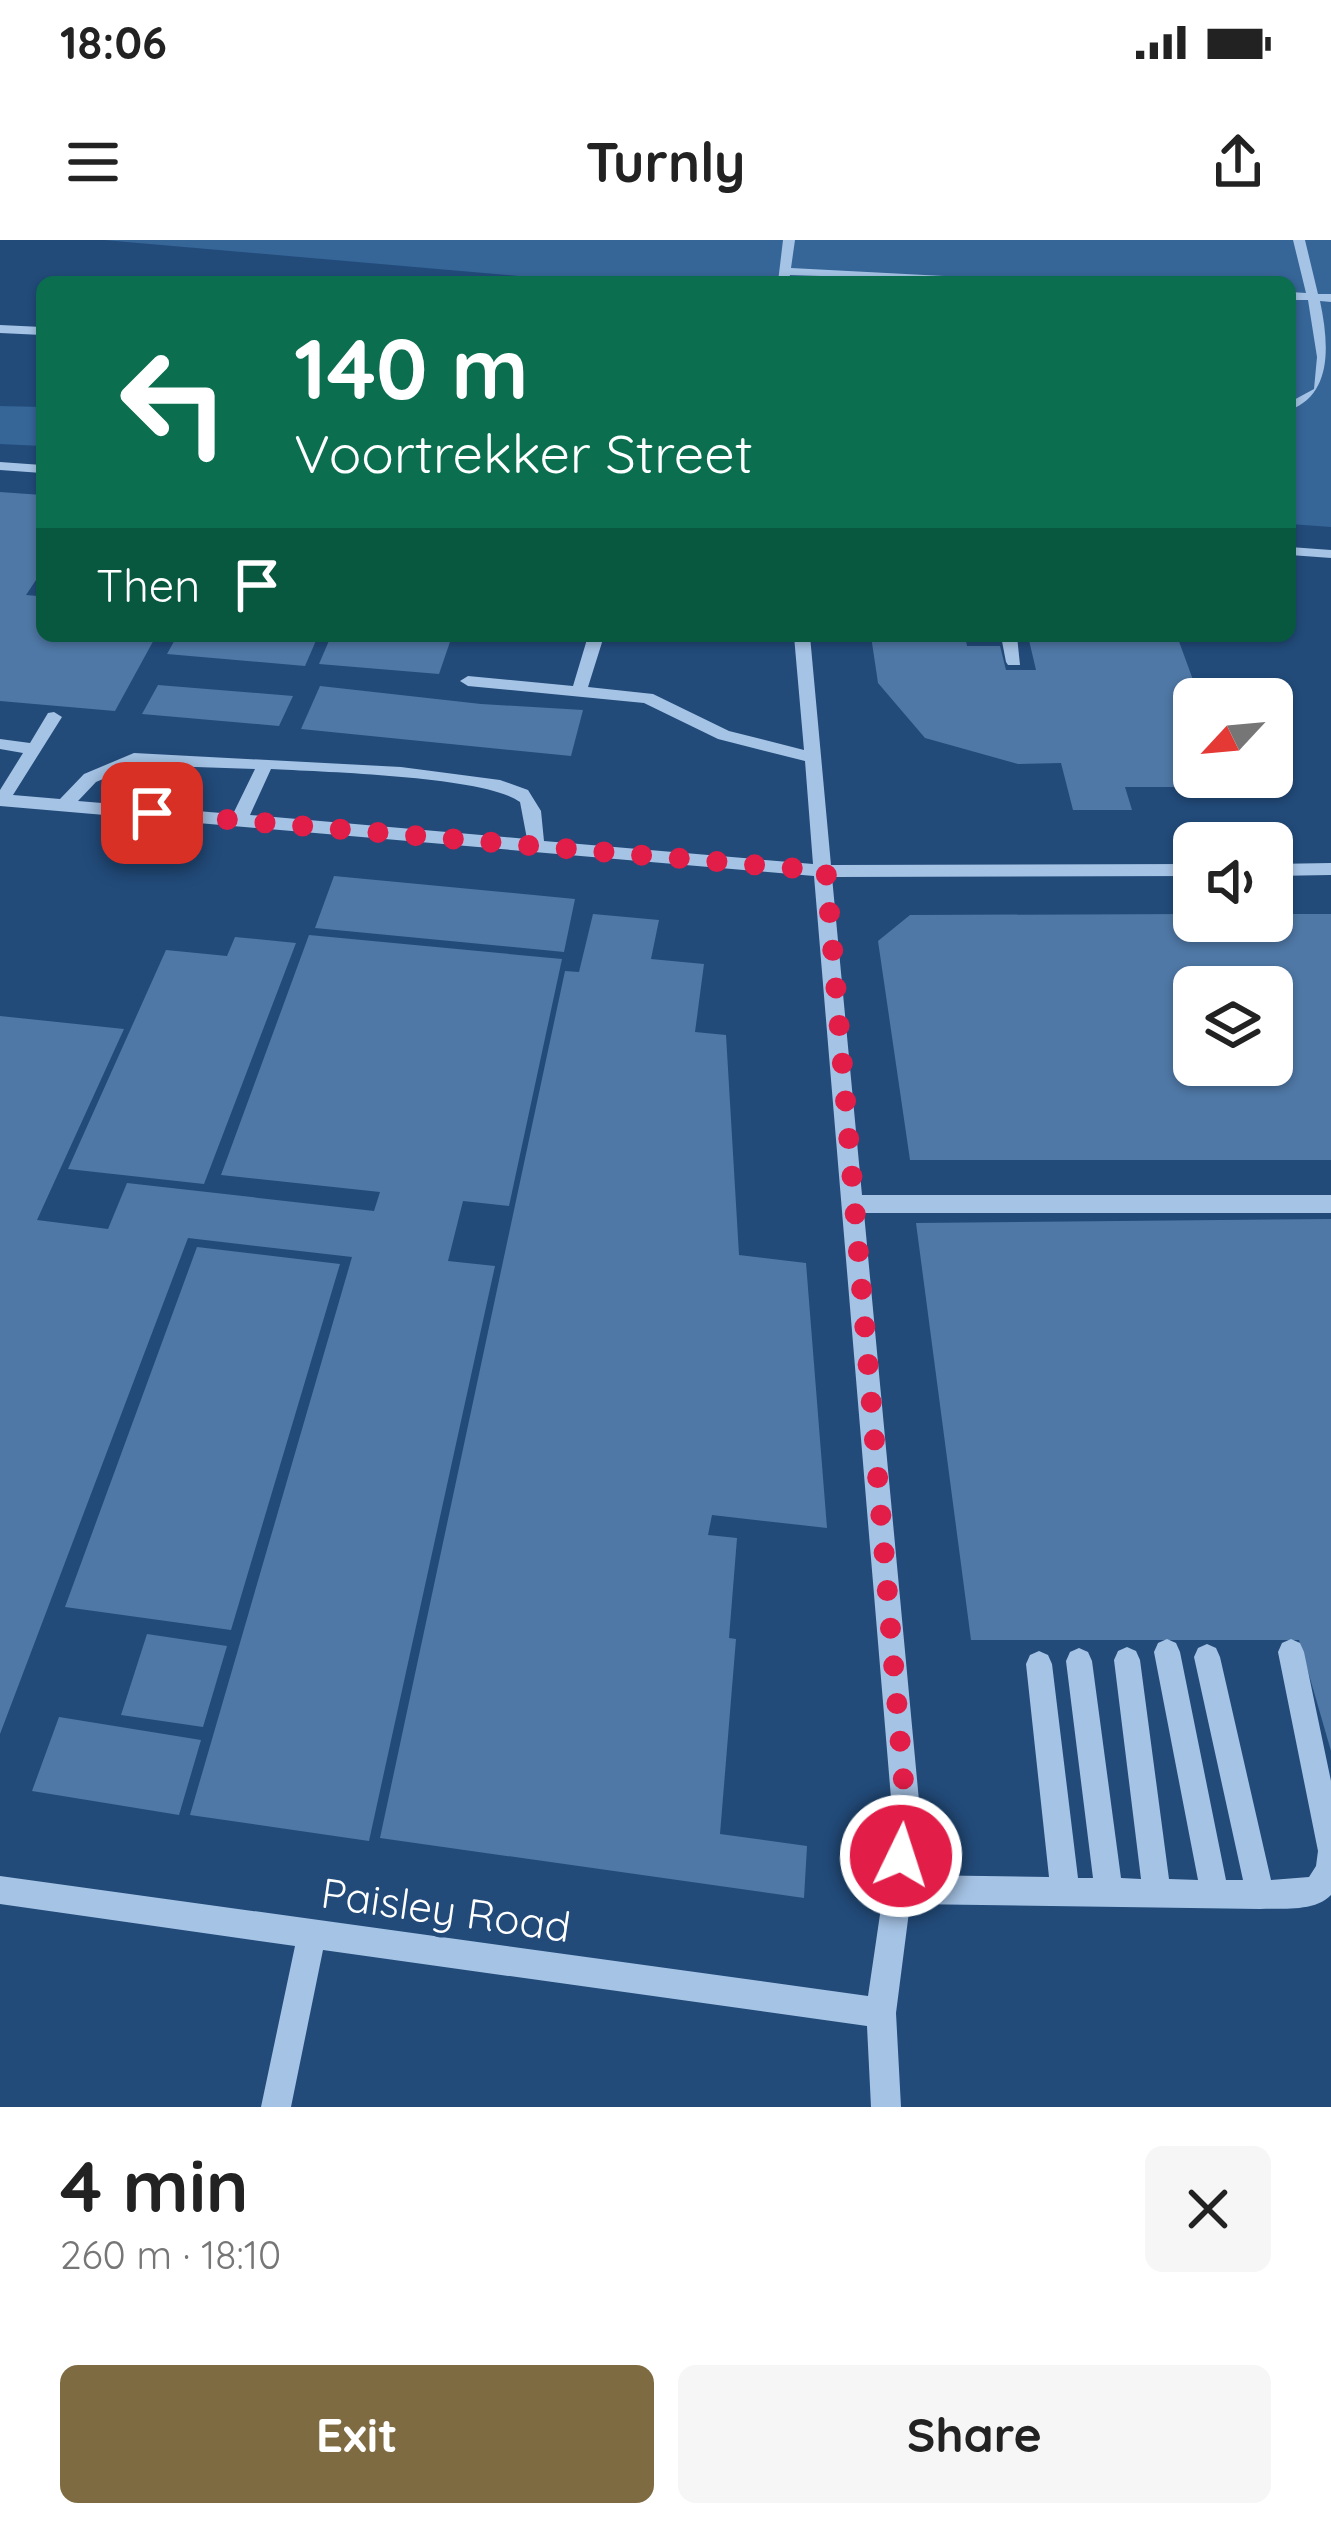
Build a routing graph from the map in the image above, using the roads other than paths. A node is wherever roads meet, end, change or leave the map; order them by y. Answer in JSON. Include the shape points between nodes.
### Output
{"nodes":[{"id":1,"x":789,"y":240,"type":"edge"},
{"id":2,"x":1299,"y":240,"type":"edge"},
{"id":3,"x":784,"y":276,"type":"edge"},
{"id":4,"x":1296,"y":296,"type":"edge"},
{"id":5,"x":1314,"y":297,"type":"junction"},
{"id":6,"x":1331,"y":298,"type":"edge"},
{"id":7,"x":0,"y":328,"type":"edge"},
{"id":8,"x":36,"y":331,"type":"edge"},
{"id":9,"x":1296,"y":404,"type":"edge"},
{"id":10,"x":0,"y":466,"type":"edge"},
{"id":11,"x":36,"y":469,"type":"edge"},
{"id":12,"x":1296,"y":551,"type":"edge"},
{"id":13,"x":1331,"y":554,"type":"edge"},
{"id":14,"x":594,"y":642,"type":"edge"},
{"id":15,"x":803,"y":642,"type":"edge"},
{"id":16,"x":1010,"y":642,"type":"edge"},
{"id":17,"x":1014,"y":662,"type":"dead end"},
{"id":18,"x":468,"y":681,"type":"dead end"},
{"id":19,"x":579,"y":692,"type":"junction"},
{"id":20,"x":54,"y":717,"type":"dead end"},
{"id":21,"x":0,"y":744,"type":"edge"},
{"id":22,"x":37,"y":748,"type":"junction"},
{"id":23,"x":814,"y":758,"type":"junction"},
{"id":24,"x":265,"y":765,"type":"junction"},
{"id":25,"x":1,"y":800,"type":"edge"},
{"id":26,"x":64,"y":805,"type":"junction"},
{"id":27,"x":239,"y":820,"type":"junction"},
{"id":28,"x":536,"y":846,"type":"junction"},
{"id":29,"x":1331,"y":869,"type":"edge"},
{"id":30,"x":1173,"y":870,"type":"edge"},
{"id":31,"x":1293,"y":870,"type":"edge"},
{"id":32,"x":826,"y":871,"type":"junction"},
{"id":33,"x":851,"y":1204,"type":"junction"},
{"id":34,"x":1331,"y":1204,"type":"edge"},
{"id":35,"x":1167,"y":1652,"type":"dead end"},
{"id":36,"x":1291,"y":1652,"type":"dead end"},
{"id":37,"x":1207,"y":1657,"type":"dead end"},
{"id":38,"x":1079,"y":1660,"type":"dead end"},
{"id":39,"x":1127,"y":1660,"type":"dead end"},
{"id":40,"x":1040,"y":1664,"type":"dead end"},
{"id":41,"x":1331,"y":1851,"type":"edge"},
{"id":42,"x":895,"y":1889,"type":"junction"},
{"id":43,"x":0,"y":1890,"type":"edge"},
{"id":44,"x":1065,"y":1892,"type":"junction"},
{"id":45,"x":1108,"y":1892,"type":"junction"},
{"id":46,"x":1157,"y":1893,"type":"junction"},
{"id":47,"x":1215,"y":1894,"type":"junction"},
{"id":48,"x":1260,"y":1895,"type":"junction"},
{"id":49,"x":312,"y":1934,"type":"junction"},
{"id":50,"x":881,"y":2013,"type":"junction"},
{"id":51,"x":277,"y":2107,"type":"edge"},
{"id":52,"x":886,"y":2107,"type":"edge"}],
"edges":[{"from":1,"to":3,"type":"street"},
{"from":2,"to":5,"type":"street"},
{"from":4,"to":5,"type":"street"},
{"from":5,"to":6,"type":"street"},
{"from":5,"to":9,"type":"street","via":[[1324,378],[1312,398]]},
{"from":7,"to":8,"type":"street"},
{"from":10,"to":11,"type":"street"},
{"from":12,"to":13,"type":"street"},
{"from":14,"to":19,"type":"street"},
{"from":15,"to":23,"type":"street"},
{"from":16,"to":17,"type":"street"},
{"from":18,"to":19,"type":"street"},
{"from":19,"to":23,"type":"street","via":[[647,698],[724,735]]},
{"from":20,"to":22,"type":"street"},
{"from":21,"to":22,"type":"street"},
{"from":22,"to":25,"type":"street"},
{"from":23,"to":32,"type":"street"},
{"from":24,"to":26,"type":"street","via":[[134,759],[90,778]]},
{"from":24,"to":27,"type":"street"},
{"from":24,"to":28,"type":"street","via":[[506,785],[530,802]]},
{"from":25,"to":26,"type":"street"},
{"from":26,"to":27,"type":"street"},
{"from":27,"to":28,"type":"street"},
{"from":28,"to":32,"type":"street"},
{"from":29,"to":31,"type":"street"},
{"from":30,"to":32,"type":"street"},
{"from":32,"to":33,"type":"street"},
{"from":33,"to":34,"type":"street"},
{"from":33,"to":42,"type":"street","via":[[907,1822]]},
{"from":35,"to":47,"type":"street"},
{"from":36,"to":41,"type":"street"},
{"from":37,"to":48,"type":"street"},
{"from":38,"to":45,"type":"street"},
{"from":39,"to":46,"type":"street"},
{"from":40,"to":44,"type":"street"},
{"from":41,"to":48,"type":"street","via":[[1317,1891]]},
{"from":42,"to":44,"type":"street"},
{"from":42,"to":50,"type":"street"},
{"from":43,"to":49,"type":"street","name":"Paisley Road"},
{"from":44,"to":45,"type":"street"},
{"from":45,"to":46,"type":"street"},
{"from":46,"to":47,"type":"street"},
{"from":47,"to":48,"type":"street"},
{"from":49,"to":50,"type":"street","name":"Paisley Road"},
{"from":49,"to":51,"type":"street"},
{"from":50,"to":52,"type":"street"}]}
